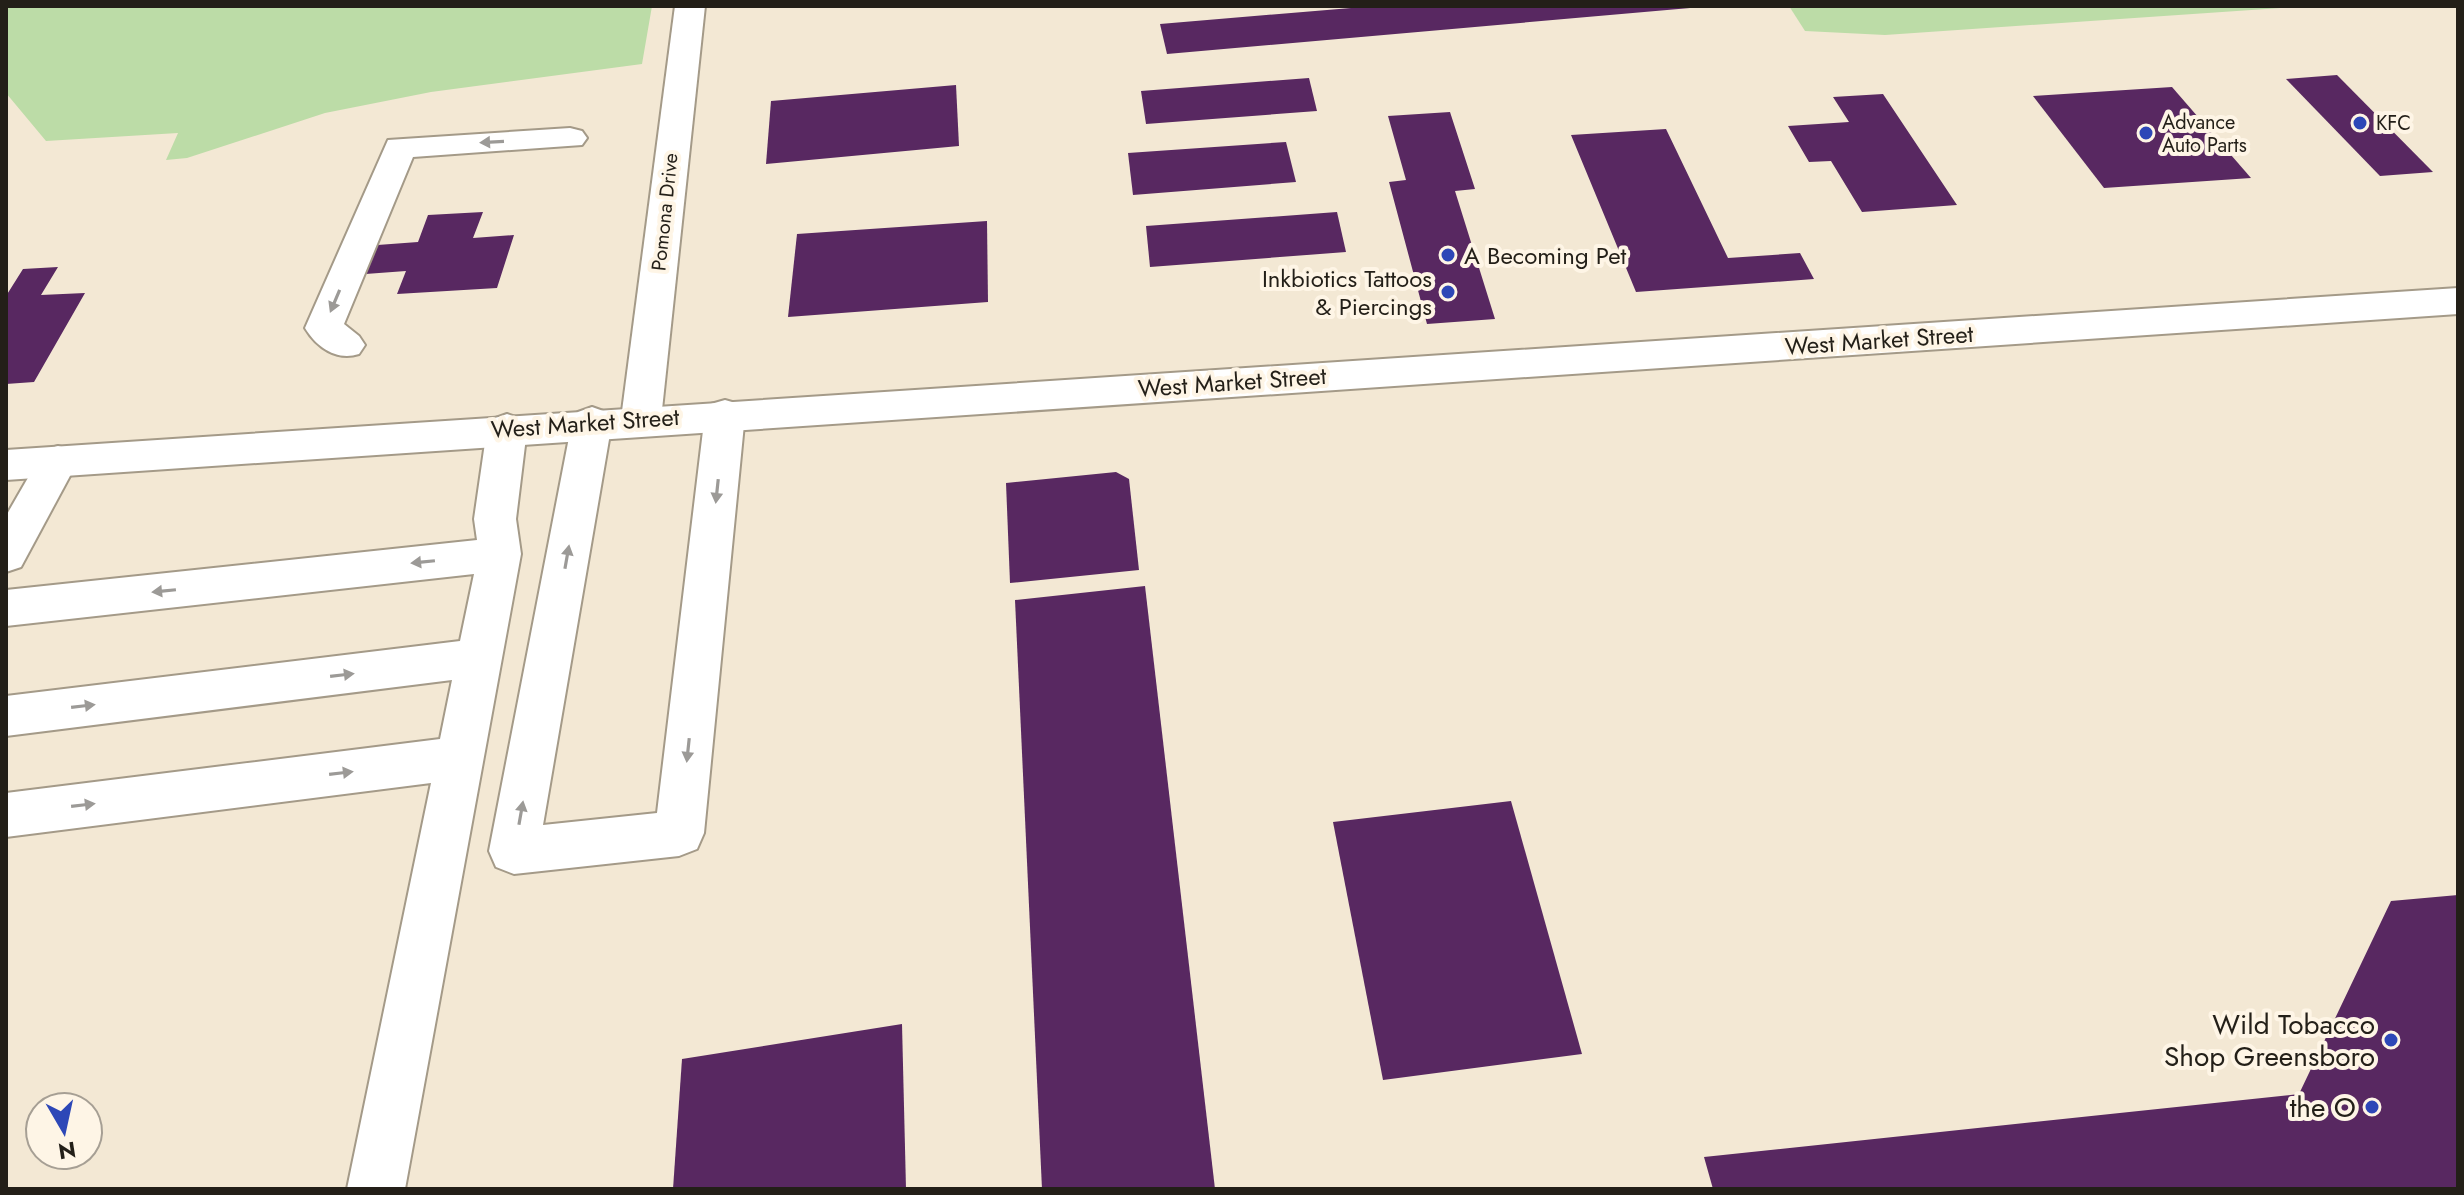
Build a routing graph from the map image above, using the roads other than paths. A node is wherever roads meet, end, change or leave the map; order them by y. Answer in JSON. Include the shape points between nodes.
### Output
{"nodes":[{"id":1,"x":690,"y":6,"type":"edge"},
{"id":2,"x":570,"y":138,"type":"dead end"},
{"id":3,"x":2458,"y":301,"type":"edge"},
{"id":4,"x":346,"y":345,"type":"dead end"},
{"id":5,"x":725,"y":414,"type":"junction"},
{"id":6,"x":641,"y":419,"type":"junction"},
{"id":7,"x":592,"y":422,"type":"junction"},
{"id":8,"x":507,"y":429,"type":"junction"},
{"id":9,"x":58,"y":461,"type":"junction"},
{"id":10,"x":6,"y":465,"type":"edge"},
{"id":11,"x":500,"y":554,"type":"junction"},
{"id":12,"x":6,"y":555,"type":"edge"},
{"id":13,"x":6,"y":608,"type":"edge"},
{"id":14,"x":480,"y":658,"type":"junction"},
{"id":15,"x":6,"y":716,"type":"edge"},
{"id":16,"x":460,"y":758,"type":"junction"},
{"id":17,"x":6,"y":815,"type":"edge"},
{"id":18,"x":376,"y":1189,"type":"edge"}],
"edges":[{"from":1,"to":6,"type":"main road","name":"Pomona Drive"},
{"from":2,"to":4,"type":"main road","one_way":true,"via":[[400,147],[324,328]]},
{"from":3,"to":5,"type":"main road","name":"West Market Street"},
{"from":5,"to":6,"type":"main road","name":"West Market Street"},
{"from":5,"to":7,"type":"main road","one_way":true,"via":[[679,833],[514,851]]},
{"from":6,"to":7,"type":"main road","name":"West Market Street"},
{"from":7,"to":8,"type":"main road","name":"West Market Street"},
{"from":8,"to":9,"type":"main road","name":"West Market Street"},
{"from":8,"to":11,"type":"main road","via":[[495,519]]},
{"from":9,"to":10,"type":"main road","name":"West Market Street"},
{"from":9,"to":12,"type":"main road"},
{"from":11,"to":13,"type":"main road","one_way":true},
{"from":11,"to":14,"type":"main road"},
{"from":15,"to":14,"type":"main road","one_way":true},
{"from":14,"to":16,"type":"main road"},
{"from":17,"to":16,"type":"main road","one_way":true},
{"from":16,"to":18,"type":"main road"}]}
